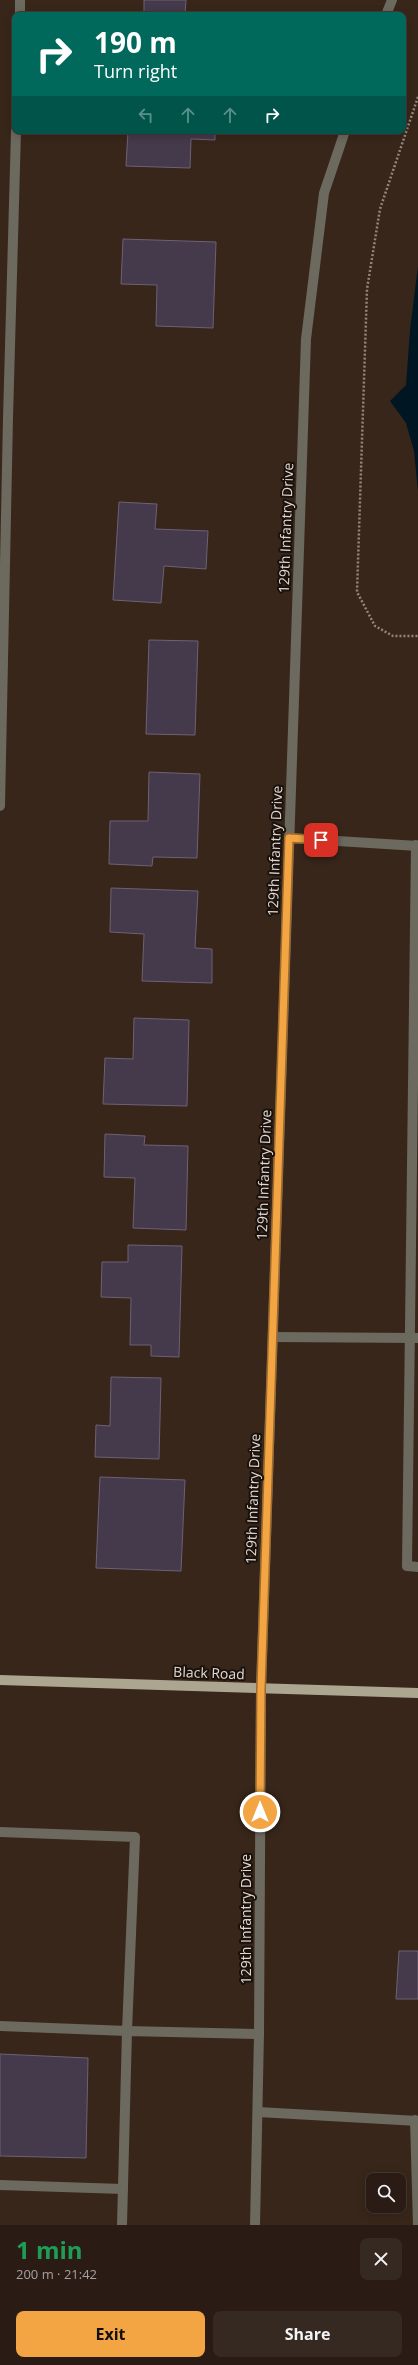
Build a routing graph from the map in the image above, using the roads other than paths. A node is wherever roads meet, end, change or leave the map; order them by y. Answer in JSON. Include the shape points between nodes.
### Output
{"nodes":[{"id":1,"x":20,"y":0,"type":"edge"},
{"id":2,"x":392,"y":0,"type":"edge"},
{"id":3,"x":20,"y":12,"type":"edge"},
{"id":4,"x":387,"y":12,"type":"edge"},
{"id":5,"x":16,"y":134,"type":"edge"},
{"id":6,"x":344,"y":134,"type":"edge"},
{"id":7,"x":4,"y":418,"type":"edge"},
{"id":8,"x":0,"y":806,"type":"edge"},
{"id":9,"x":289,"y":838,"type":"junction"},
{"id":10,"x":417,"y":846,"type":"edge"},
{"id":11,"x":273,"y":1337,"type":"junction"},
{"id":12,"x":414,"y":1338,"type":"edge"},
{"id":13,"x":418,"y":1566,"type":"edge"},
{"id":14,"x":0,"y":1680,"type":"edge"},
{"id":15,"x":261,"y":1689,"type":"junction"},
{"id":16,"x":418,"y":1692,"type":"edge"},
{"id":17,"x":0,"y":1832,"type":"edge"},
{"id":18,"x":0,"y":2026,"type":"edge"},
{"id":19,"x":127,"y":2031,"type":"junction"},
{"id":20,"x":259,"y":2034,"type":"junction"},
{"id":21,"x":258,"y":2112,"type":"junction"},
{"id":22,"x":417,"y":2120,"type":"edge"},
{"id":23,"x":0,"y":2185,"type":"edge"},
{"id":24,"x":123,"y":2188,"type":"junction"},
{"id":25,"x":122,"y":2225,"type":"edge"},
{"id":26,"x":255,"y":2225,"type":"edge"},
{"id":27,"x":417,"y":2225,"type":"edge"}],
"edges":[{"from":1,"to":3,"type":"street"},
{"from":2,"to":4,"type":"street"},
{"from":5,"to":7,"type":"street"},
{"from":6,"to":9,"type":"street","name":"129th Infantry Drive","via":[[324,193],[306,339]]},
{"from":7,"to":8,"type":"street"},
{"from":9,"to":10,"type":"street"},
{"from":9,"to":11,"type":"street","name":"129th Infantry Drive"},
{"from":10,"to":12,"type":"street"},
{"from":11,"to":12,"type":"street"},
{"from":11,"to":15,"type":"street","name":"129th Infantry Drive"},
{"from":12,"to":13,"type":"street","via":[[407,1566]]},
{"from":14,"to":15,"type":"main road","name":"Black Road"},
{"from":15,"to":16,"type":"main road","name":"Black Road"},
{"from":15,"to":20,"type":"street","name":"129th Infantry Drive"},
{"from":17,"to":19,"type":"street","via":[[135,1837]]},
{"from":18,"to":19,"type":"street"},
{"from":19,"to":20,"type":"street"},
{"from":19,"to":24,"type":"street"},
{"from":20,"to":21,"type":"street","name":"129th Infantry Drive"},
{"from":21,"to":22,"type":"street"},
{"from":21,"to":26,"type":"street","name":"129th Infantry Drive"},
{"from":22,"to":27,"type":"street"},
{"from":23,"to":24,"type":"street"},
{"from":24,"to":25,"type":"street"}]}
